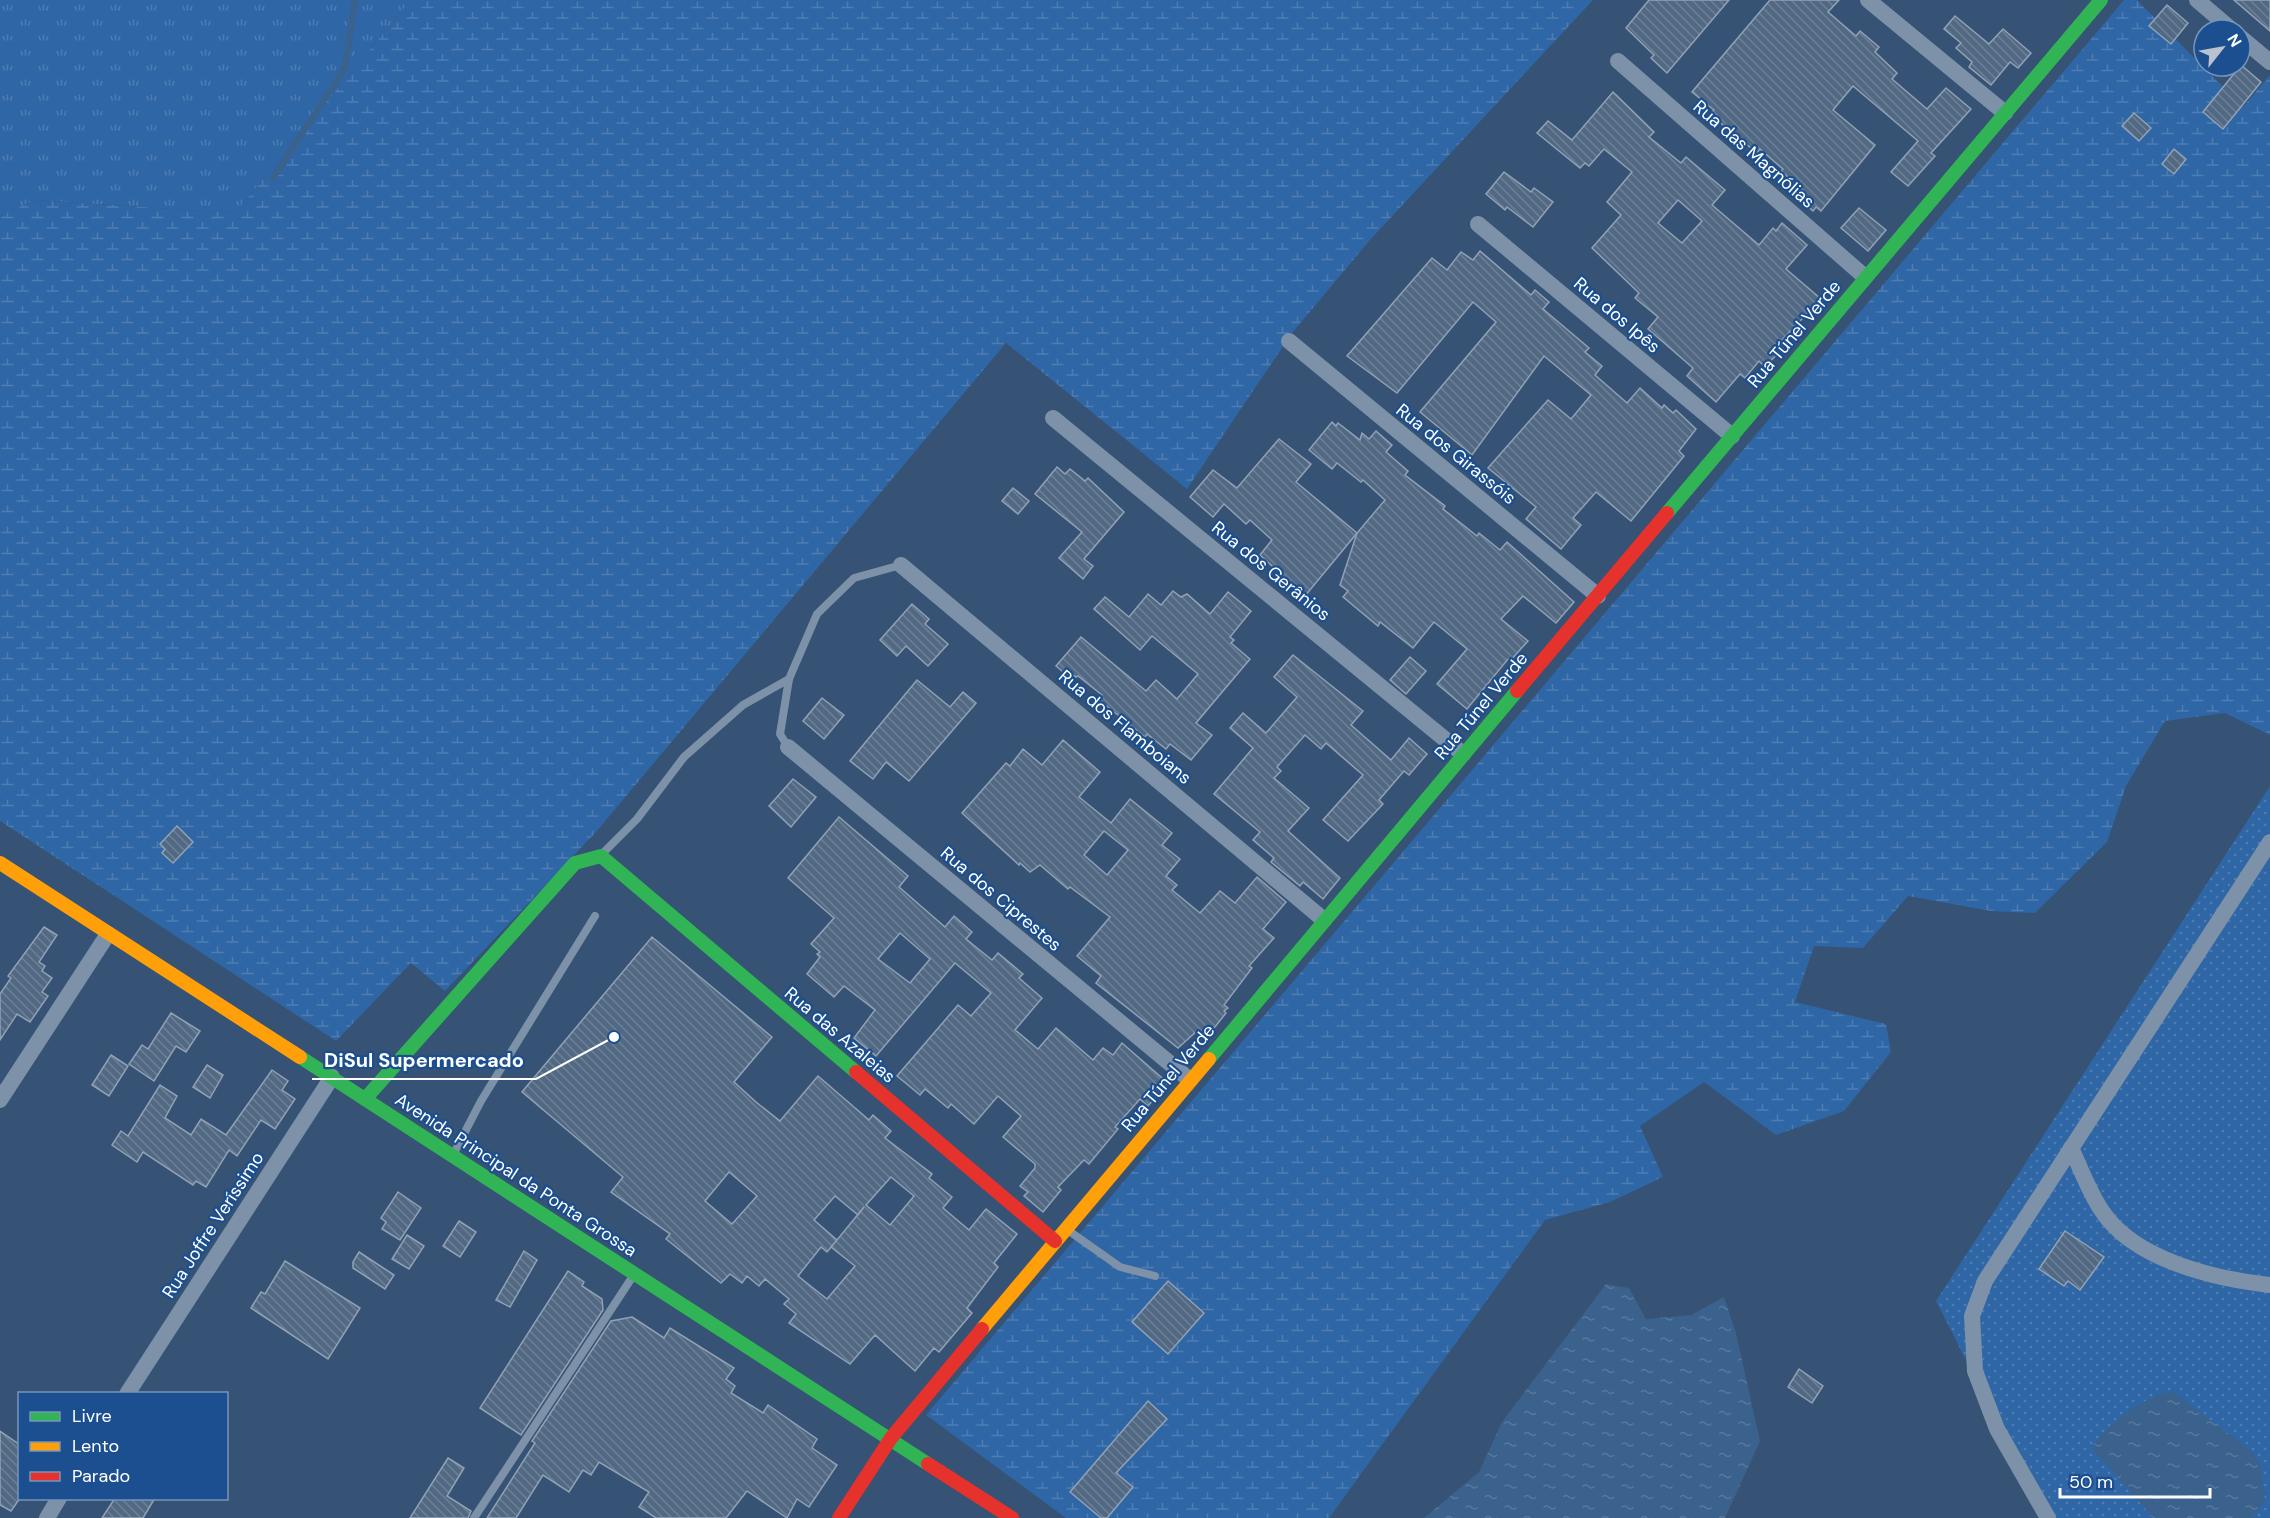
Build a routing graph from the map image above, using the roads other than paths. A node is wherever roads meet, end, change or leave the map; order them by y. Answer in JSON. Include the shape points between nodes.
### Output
{"nodes":[{"id":1,"x":1868,"y":0,"type":"edge"},
{"id":2,"x":2102,"y":0,"type":"edge"},
{"id":3,"x":2197,"y":0,"type":"edge"},
{"id":4,"x":2218,"y":18,"type":"edge"},
{"id":5,"x":2252,"y":47,"type":"edge"},
{"id":6,"x":1618,"y":61,"type":"dead end"},
{"id":7,"x":2270,"y":62,"type":"edge"},
{"id":8,"x":2005,"y":113,"type":"junction"},
{"id":9,"x":1478,"y":224,"type":"dead end"},
{"id":10,"x":1865,"y":277,"type":"junction"},
{"id":11,"x":1289,"y":342,"type":"dead end"},
{"id":12,"x":1053,"y":418,"type":"dead end"},
{"id":13,"x":1732,"y":436,"type":"junction"},
{"id":14,"x":901,"y":565,"type":"joint"},
{"id":15,"x":1598,"y":596,"type":"junction"},
{"id":16,"x":789,"y":679,"type":"junction"},
{"id":17,"x":788,"y":747,"type":"joint"},
{"id":18,"x":1463,"y":754,"type":"junction"},
{"id":19,"x":2270,"y":842,"type":"edge"},
{"id":20,"x":601,"y":856,"type":"junction"},
{"id":21,"x":0,"y":863,"type":"edge"},
{"id":22,"x":595,"y":916,"type":"dead end"},
{"id":23,"x":1324,"y":920,"type":"junction"},
{"id":24,"x":108,"y":933,"type":"junction"},
{"id":25,"x":332,"y":1077,"type":"junction"},
{"id":26,"x":1190,"y":1080,"type":"junction"},
{"id":27,"x":365,"y":1099,"type":"junction"},
{"id":28,"x":0,"y":1100,"type":"edge"},
{"id":29,"x":2071,"y":1148,"type":"junction"},
{"id":30,"x":453,"y":1156,"type":"junction"},
{"id":31,"x":1066,"y":1228,"type":"junction"},
{"id":32,"x":1055,"y":1241,"type":"junction"},
{"id":33,"x":635,"y":1273,"type":"junction"},
{"id":34,"x":1155,"y":1276,"type":"dead end"},
{"id":35,"x":2270,"y":1285,"type":"edge"},
{"id":36,"x":128,"y":1392,"type":"edge"},
{"id":37,"x":891,"y":1438,"type":"junction"},
{"id":38,"x":58,"y":1500,"type":"edge"},
{"id":39,"x":47,"y":1518,"type":"edge"},
{"id":40,"x":474,"y":1518,"type":"edge"},
{"id":41,"x":839,"y":1518,"type":"edge"},
{"id":42,"x":1012,"y":1518,"type":"edge"},
{"id":43,"x":2048,"y":1518,"type":"edge"}],
"edges":[{"from":1,"to":8,"type":"street"},
{"from":2,"to":8,"type":"street","name":"Rua Túnel Verde"},
{"from":3,"to":4,"type":"street"},
{"from":5,"to":7,"type":"street"},
{"from":6,"to":10,"type":"street","name":"Rua das Magnólias"},
{"from":8,"to":10,"type":"street","name":"Rua Túnel Verde"},
{"from":9,"to":13,"type":"street","name":"Rua dos Ipês"},
{"from":10,"to":13,"type":"street","name":"Rua Túnel Verde"},
{"from":11,"to":15,"type":"street","name":"Rua dos Girassóis"},
{"from":12,"to":18,"type":"street","name":"Rua dos Gerânios"},
{"from":13,"to":15,"type":"street","name":"Rua Túnel Verde"},
{"from":14,"to":16,"type":"lane","via":[[854,578],[817,614]]},
{"from":14,"to":23,"type":"street","name":"Rua dos Flamboians"},
{"from":15,"to":18,"type":"street","name":"Rua Túnel Verde"},
{"from":16,"to":17,"type":"lane","via":[[780,734]]},
{"from":16,"to":20,"type":"lane","via":[[743,705],[684,757],[637,819]]},
{"from":17,"to":26,"type":"street","name":"Rua dos Ciprestes"},
{"from":18,"to":23,"type":"street","name":"Rua Túnel Verde"},
{"from":19,"to":29,"type":"street"},
{"from":20,"to":27,"type":"street","via":[[575,863]]},
{"from":20,"to":32,"type":"street","name":"Rua das Azaleias"},
{"from":21,"to":24,"type":"street","name":"Avenida Principal da Ponta Grossa"},
{"from":22,"to":30,"type":"lane","via":[[481,1101]]},
{"from":23,"to":26,"type":"street","name":"Rua Túnel Verde"},
{"from":24,"to":25,"type":"street","name":"Avenida Principal da Ponta Grossa"},
{"from":24,"to":28,"type":"street"},
{"from":25,"to":27,"type":"street","name":"Avenida Principal da Ponta Grossa"},
{"from":25,"to":36,"type":"street","name":"Rua Joffre Veríssimo"},
{"from":26,"to":31,"type":"street","name":"Rua Túnel Verde"},
{"from":27,"to":30,"type":"street","name":"Avenida Principal da Ponta Grossa"},
{"from":29,"to":35,"type":"street","via":[[2102,1211],[2127,1239],[2211,1276]]},
{"from":29,"to":43,"type":"street","via":[[1985,1281],[1972,1316],[1975,1371],[1997,1429]]},
{"from":30,"to":33,"type":"street","name":"Avenida Principal da Ponta Grossa"},
{"from":31,"to":32,"type":"street","name":"Rua Túnel Verde"},
{"from":31,"to":34,"type":"lane","via":[[1120,1267]]},
{"from":32,"to":37,"type":"street","name":"Rua Túnel Verde"},
{"from":33,"to":37,"type":"street","name":"Avenida Principal da Ponta Grossa"},
{"from":33,"to":40,"type":"lane"},
{"from":37,"to":41,"type":"street","name":"Rua Túnel Verde"},
{"from":37,"to":42,"type":"street","name":"Avenida Principal da Ponta Grossa"},
{"from":38,"to":39,"type":"street"}]}
